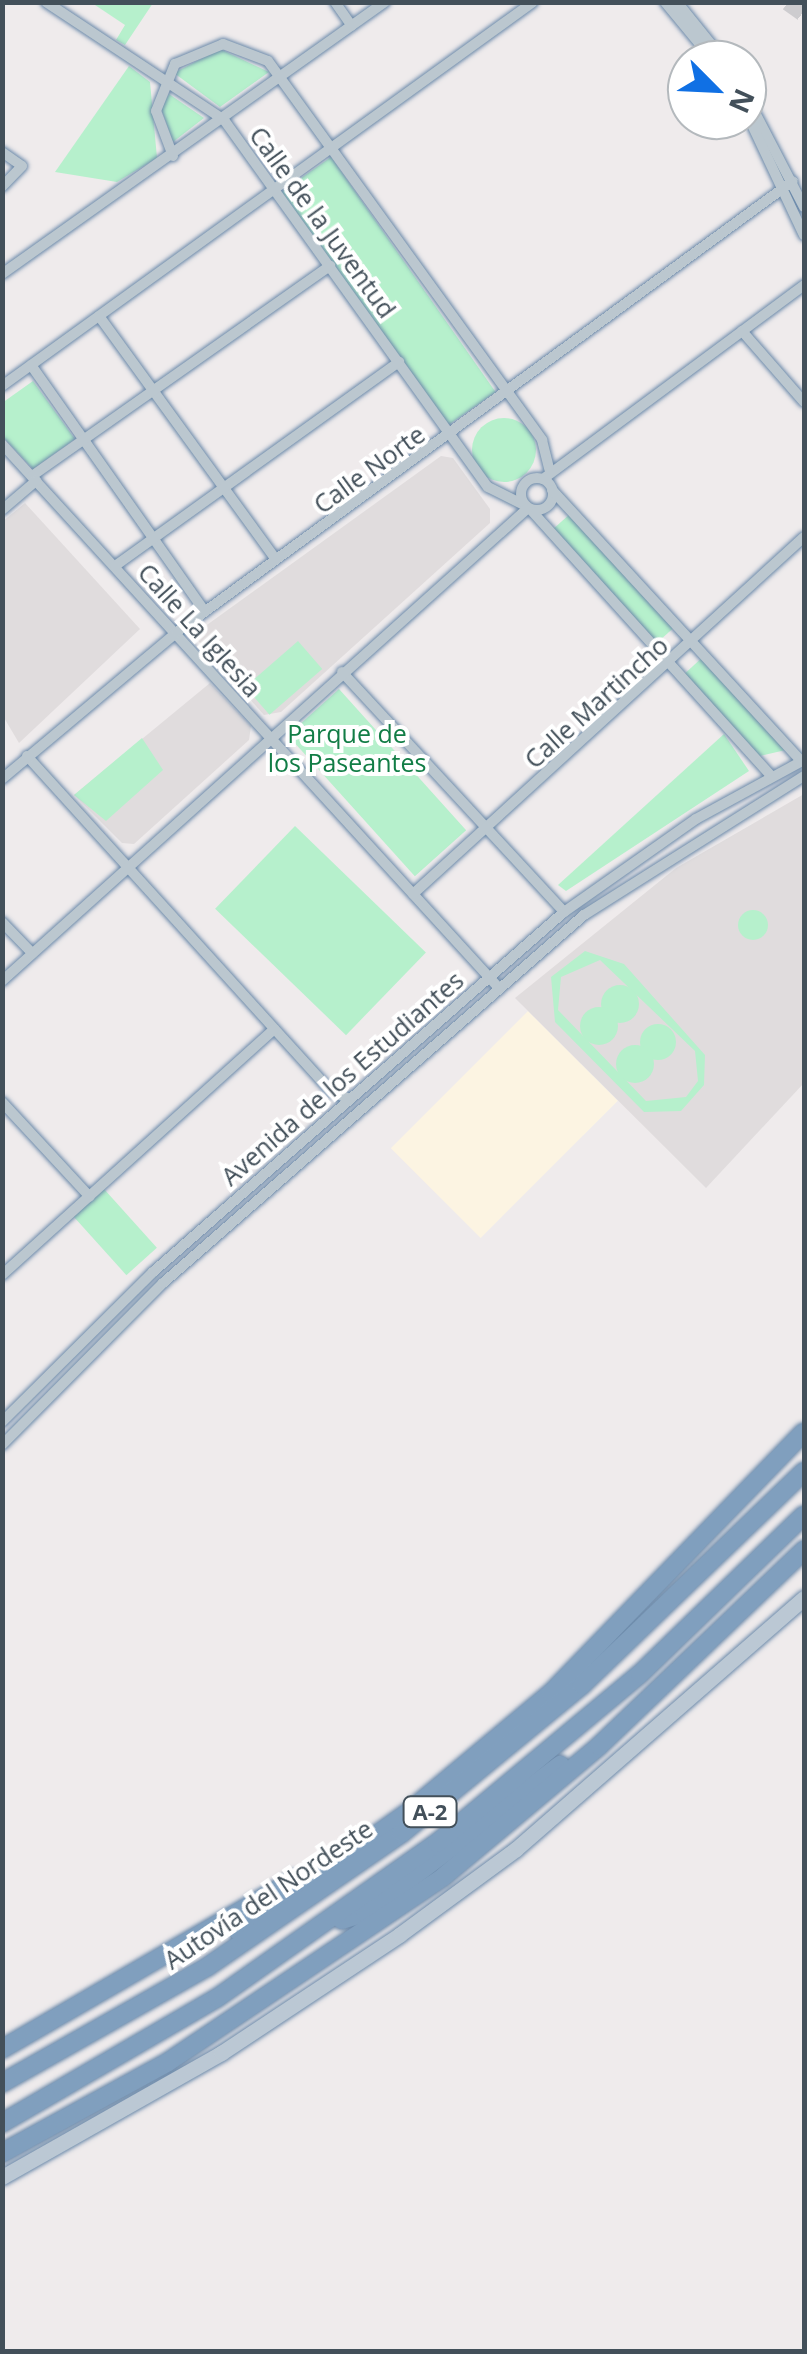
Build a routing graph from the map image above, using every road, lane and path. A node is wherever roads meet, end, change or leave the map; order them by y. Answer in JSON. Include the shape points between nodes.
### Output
{"nodes":[{"id":1,"x":46,"y":2,"type":"edge"},
{"id":2,"x":336,"y":2,"type":"edge"},
{"id":3,"x":385,"y":2,"type":"edge"},
{"id":4,"x":533,"y":2,"type":"edge"},
{"id":5,"x":665,"y":2,"type":"edge"},
{"id":6,"x":676,"y":2,"type":"edge"},
{"id":7,"x":352,"y":26,"type":"junction"},
{"id":8,"x":696,"y":40,"type":"edge"},
{"id":9,"x":707,"y":40,"type":"edge"},
{"id":10,"x":280,"y":79,"type":"junction"},
{"id":11,"x":164,"y":81,"type":"junction"},
{"id":12,"x":224,"y":120,"type":"junction"},
{"id":13,"x":767,"y":137,"type":"edge"},
{"id":14,"x":763,"y":140,"type":"edge"},
{"id":15,"x":331,"y":150,"type":"junction"},
{"id":16,"x":2,"y":152,"type":"edge"},
{"id":17,"x":173,"y":156,"type":"junction"},
{"id":18,"x":790,"y":185,"type":"junction"},
{"id":19,"x":2,"y":187,"type":"edge"},
{"id":20,"x":275,"y":190,"type":"junction"},
{"id":21,"x":770,"y":206,"type":"junction"},
{"id":22,"x":799,"y":206,"type":"edge"},
{"id":23,"x":804,"y":234,"type":"edge"},
{"id":24,"x":330,"y":266,"type":"junction"},
{"id":25,"x":2,"y":274,"type":"edge"},
{"id":26,"x":804,"y":285,"type":"edge"},
{"id":27,"x":99,"y":316,"type":"junction"},
{"id":28,"x":742,"y":330,"type":"junction"},
{"id":29,"x":399,"y":362,"type":"junction"},
{"id":30,"x":31,"y":365,"type":"junction"},
{"id":31,"x":2,"y":386,"type":"edge"},
{"id":32,"x":154,"y":391,"type":"junction"},
{"id":33,"x":507,"y":393,"type":"junction"},
{"id":34,"x":804,"y":402,"type":"edge"},
{"id":35,"x":452,"y":434,"type":"junction"},
{"id":36,"x":84,"y":439,"type":"junction"},
{"id":37,"x":2,"y":444,"type":"edge"},
{"id":38,"x":548,"y":450,"type":"junction"},
{"id":39,"x":566,"y":456,"type":"junction"},
{"id":40,"x":546,"y":474,"type":"junction"},
{"id":41,"x":34,"y":478,"type":"junction"},
{"id":42,"x":224,"y":486,"type":"junction"},
{"id":43,"x":552,"y":490,"type":"junction"},
{"id":44,"x":528,"y":508,"type":"junction"},
{"id":45,"x":2,"y":510,"type":"edge"},
{"id":46,"x":804,"y":537,"type":"edge"},
{"id":47,"x":153,"y":538,"type":"junction"},
{"id":48,"x":276,"y":560,"type":"junction"},
{"id":49,"x":115,"y":566,"type":"junction"},
{"id":50,"x":205,"y":612,"type":"junction"},
{"id":51,"x":177,"y":632,"type":"junction"},
{"id":52,"x":692,"y":642,"type":"junction"},
{"id":53,"x":670,"y":662,"type":"junction"},
{"id":54,"x":342,"y":672,"type":"junction"},
{"id":55,"x":270,"y":738,"type":"junction"},
{"id":56,"x":27,"y":756,"type":"junction"},
{"id":57,"x":803,"y":761,"type":"edge"},
{"id":58,"x":771,"y":776,"type":"junction"},
{"id":59,"x":804,"y":776,"type":"edge"},
{"id":60,"x":2,"y":780,"type":"edge"},
{"id":61,"x":734,"y":796,"type":"junction"},
{"id":62,"x":728,"y":816,"type":"junction"},
{"id":63,"x":486,"y":828,"type":"junction"},
{"id":64,"x":128,"y":869,"type":"junction"},
{"id":65,"x":413,"y":894,"type":"junction"},
{"id":66,"x":564,"y":912,"type":"junction"},
{"id":67,"x":2,"y":922,"type":"edge"},
{"id":68,"x":32,"y":953,"type":"junction"},
{"id":69,"x":489,"y":976,"type":"junction"},
{"id":70,"x":2,"y":981,"type":"edge"},
{"id":71,"x":499,"y":988,"type":"junction"},
{"id":72,"x":274,"y":1029,"type":"junction"},
{"id":73,"x":351,"y":1098,"type":"junction"},
{"id":74,"x":2,"y":1102,"type":"edge"},
{"id":75,"x":90,"y":1196,"type":"junction"},
{"id":76,"x":2,"y":1275,"type":"edge"},
{"id":77,"x":2,"y":1422,"type":"edge"},
{"id":78,"x":804,"y":1432,"type":"edge"},
{"id":79,"x":2,"y":1445,"type":"edge"},
{"id":80,"x":804,"y":1472,"type":"edge"},
{"id":81,"x":804,"y":1515,"type":"edge"},
{"id":82,"x":804,"y":1550,"type":"edge"},
{"id":83,"x":804,"y":1598,"type":"edge"},
{"id":84,"x":643,"y":1602,"type":"junction"},
{"id":85,"x":729,"y":1623,"type":"junction"},
{"id":86,"x":327,"y":1925,"type":"junction"},
{"id":87,"x":69,"y":2047,"type":"junction"},
{"id":88,"x":2,"y":2049,"type":"edge"},
{"id":89,"x":2,"y":2083,"type":"edge"},
{"id":90,"x":2,"y":2123,"type":"edge"},
{"id":91,"x":2,"y":2153,"type":"edge"},
{"id":92,"x":2,"y":2177,"type":"edge"}],
"edges":[{"from":1,"to":11,"type":"street","name":"Calle de la Juventud"},
{"from":2,"to":7,"type":"street"},
{"from":3,"to":7,"type":"street"},
{"from":4,"to":15,"type":"street"},
{"from":5,"to":8,"type":"street"},
{"from":6,"to":9,"type":"street"},
{"from":7,"to":10,"type":"street"},
{"from":10,"to":11,"type":"street","via":[[260,56],[223,44],[185,55]]},
{"from":10,"to":12,"type":"street"},
{"from":10,"to":15,"type":"street"},
{"from":11,"to":12,"type":"street","name":"Calle de la Juventud"},
{"from":11,"to":17,"type":"street","via":[[156,111]]},
{"from":12,"to":17,"type":"street"},
{"from":12,"to":20,"type":"street","name":"Calle de la Juventud"},
{"from":13,"to":18,"type":"street"},
{"from":14,"to":18,"type":"street"},
{"from":15,"to":20,"type":"street"},
{"from":15,"to":33,"type":"street"},
{"from":16,"to":19,"type":"street","via":[[22,166]]},
{"from":17,"to":25,"type":"street"},
{"from":18,"to":21,"type":"street","name":"Calle Norte"},
{"from":18,"to":22,"type":"street"},
{"from":20,"to":24,"type":"street","name":"Calle de la Juventud"},
{"from":20,"to":27,"type":"street"},
{"from":21,"to":22,"type":"street"},
{"from":21,"to":33,"type":"street","name":"Calle Norte"},
{"from":22,"to":23,"type":"street"},
{"from":24,"to":29,"type":"street","name":"Calle de la Juventud"},
{"from":24,"to":32,"type":"street"},
{"from":26,"to":28,"type":"street"},
{"from":27,"to":30,"type":"street"},
{"from":27,"to":32,"type":"street"},
{"from":28,"to":34,"type":"street"},
{"from":28,"to":39,"type":"street"},
{"from":29,"to":35,"type":"street","name":"Calle de la Juventud"},
{"from":29,"to":42,"type":"street"},
{"from":30,"to":31,"type":"street"},
{"from":30,"to":36,"type":"street"},
{"from":32,"to":36,"type":"street"},
{"from":32,"to":42,"type":"street"},
{"from":33,"to":35,"type":"street","name":"Calle Norte"},
{"from":33,"to":38,"type":"street"},
{"from":35,"to":44,"type":"street","name":"Calle de la Juventud","via":[[493,492]]},
{"from":35,"to":48,"type":"street","name":"Calle Norte"},
{"from":36,"to":41,"type":"street"},
{"from":36,"to":47,"type":"street"},
{"from":37,"to":41,"type":"street","name":"Calle La Iglesia"},
{"from":38,"to":39,"type":"street"},
{"from":38,"to":40,"type":"street"},
{"from":39,"to":40,"type":"street"},
{"from":40,"to":43,"type":"street"},
{"from":40,"to":44,"type":"street","via":[[522,487]]},
{"from":41,"to":45,"type":"street"},
{"from":41,"to":49,"type":"street","name":"Calle La Iglesia"},
{"from":42,"to":47,"type":"street"},
{"from":42,"to":48,"type":"street"},
{"from":43,"to":44,"type":"street","via":[[547,506]]},
{"from":43,"to":52,"type":"street"},
{"from":44,"to":53,"type":"street","name":"Calle de la Juventud"},
{"from":44,"to":54,"type":"street"},
{"from":46,"to":52,"type":"street","name":"Calle Martincho"},
{"from":47,"to":49,"type":"street"},
{"from":47,"to":50,"type":"street"},
{"from":48,"to":50,"type":"street","name":"Calle Norte"},
{"from":49,"to":51,"type":"street","name":"Calle La Iglesia"},
{"from":50,"to":51,"type":"street","name":"Calle Norte"},
{"from":51,"to":55,"type":"street","name":"Calle La Iglesia"},
{"from":51,"to":56,"type":"street","name":"Calle Norte"},
{"from":52,"to":53,"type":"street","name":"Calle Martincho"},
{"from":52,"to":57,"type":"street"},
{"from":53,"to":58,"type":"street","name":"Calle de la Juventud"},
{"from":53,"to":63,"type":"street","name":"Calle Martincho"},
{"from":54,"to":55,"type":"street"},
{"from":54,"to":63,"type":"street"},
{"from":55,"to":64,"type":"street"},
{"from":55,"to":65,"type":"street","name":"Calle La Iglesia"},
{"from":56,"to":60,"type":"street","name":"Calle Norte"},
{"from":56,"to":64,"type":"street"},
{"from":57,"to":58,"type":"street","name":"Avenida de los Estudiantes"},
{"from":58,"to":61,"type":"street","name":"Avenida de los Estudiantes"},
{"from":59,"to":62,"type":"street","name":"Avenida de los Estudiantes"},
{"from":61,"to":62,"type":"street"},
{"from":61,"to":66,"type":"street","name":"Avenida de los Estudiantes"},
{"from":62,"to":71,"type":"street","name":"Avenida de los Estudiantes","via":[[614,892]]},
{"from":63,"to":65,"type":"street","name":"Calle Martincho"},
{"from":63,"to":66,"type":"street"},
{"from":64,"to":68,"type":"street"},
{"from":64,"to":72,"type":"street"},
{"from":65,"to":69,"type":"street","name":"Calle La Iglesia"},
{"from":66,"to":69,"type":"street","name":"Avenida de los Estudiantes"},
{"from":67,"to":68,"type":"street"},
{"from":68,"to":70,"type":"street"},
{"from":69,"to":71,"type":"street","name":"Calle La Iglesia"},
{"from":69,"to":73,"type":"street","name":"Avenida de los Estudiantes"},
{"from":71,"to":79,"type":"street","name":"Avenida de los Estudiantes","via":[[163,1283]]},
{"from":72,"to":73,"type":"street","via":[[334,1095]]},
{"from":72,"to":75,"type":"street"},
{"from":73,"to":77,"type":"street","name":"Avenida de los Estudiantes","via":[[153,1272]]},
{"from":74,"to":75,"type":"street"},
{"from":75,"to":76,"type":"street"},
{"from":78,"to":84,"type":"highway"},
{"from":80,"to":87,"type":"highway","name":"Autovía del Nordeste","number":"A-2","via":[[582,1685],[402,1834],[208,1967]]},
{"from":81,"to":86,"type":"highway","number":"A-2","via":[[551,1752]]},
{"from":82,"to":85,"type":"highway"},
{"from":83,"to":92,"type":"main road","via":[[516,1848],[399,1935],[220,2053]]},
{"from":84,"to":87,"type":"highway","via":[[411,1810]]},
{"from":84,"to":88,"type":"highway","via":[[478,1743],[295,1879]]},
{"from":85,"to":86,"type":"highway","via":[[438,1860],[365,1913]]},
{"from":85,"to":91,"type":"highway","via":[[599,1746],[427,1888],[168,2062]]},
{"from":86,"to":90,"type":"highway","number":"A-2"},
{"from":87,"to":89,"type":"highway","name":"Autovía del Nordeste","number":"A-2"}]}
